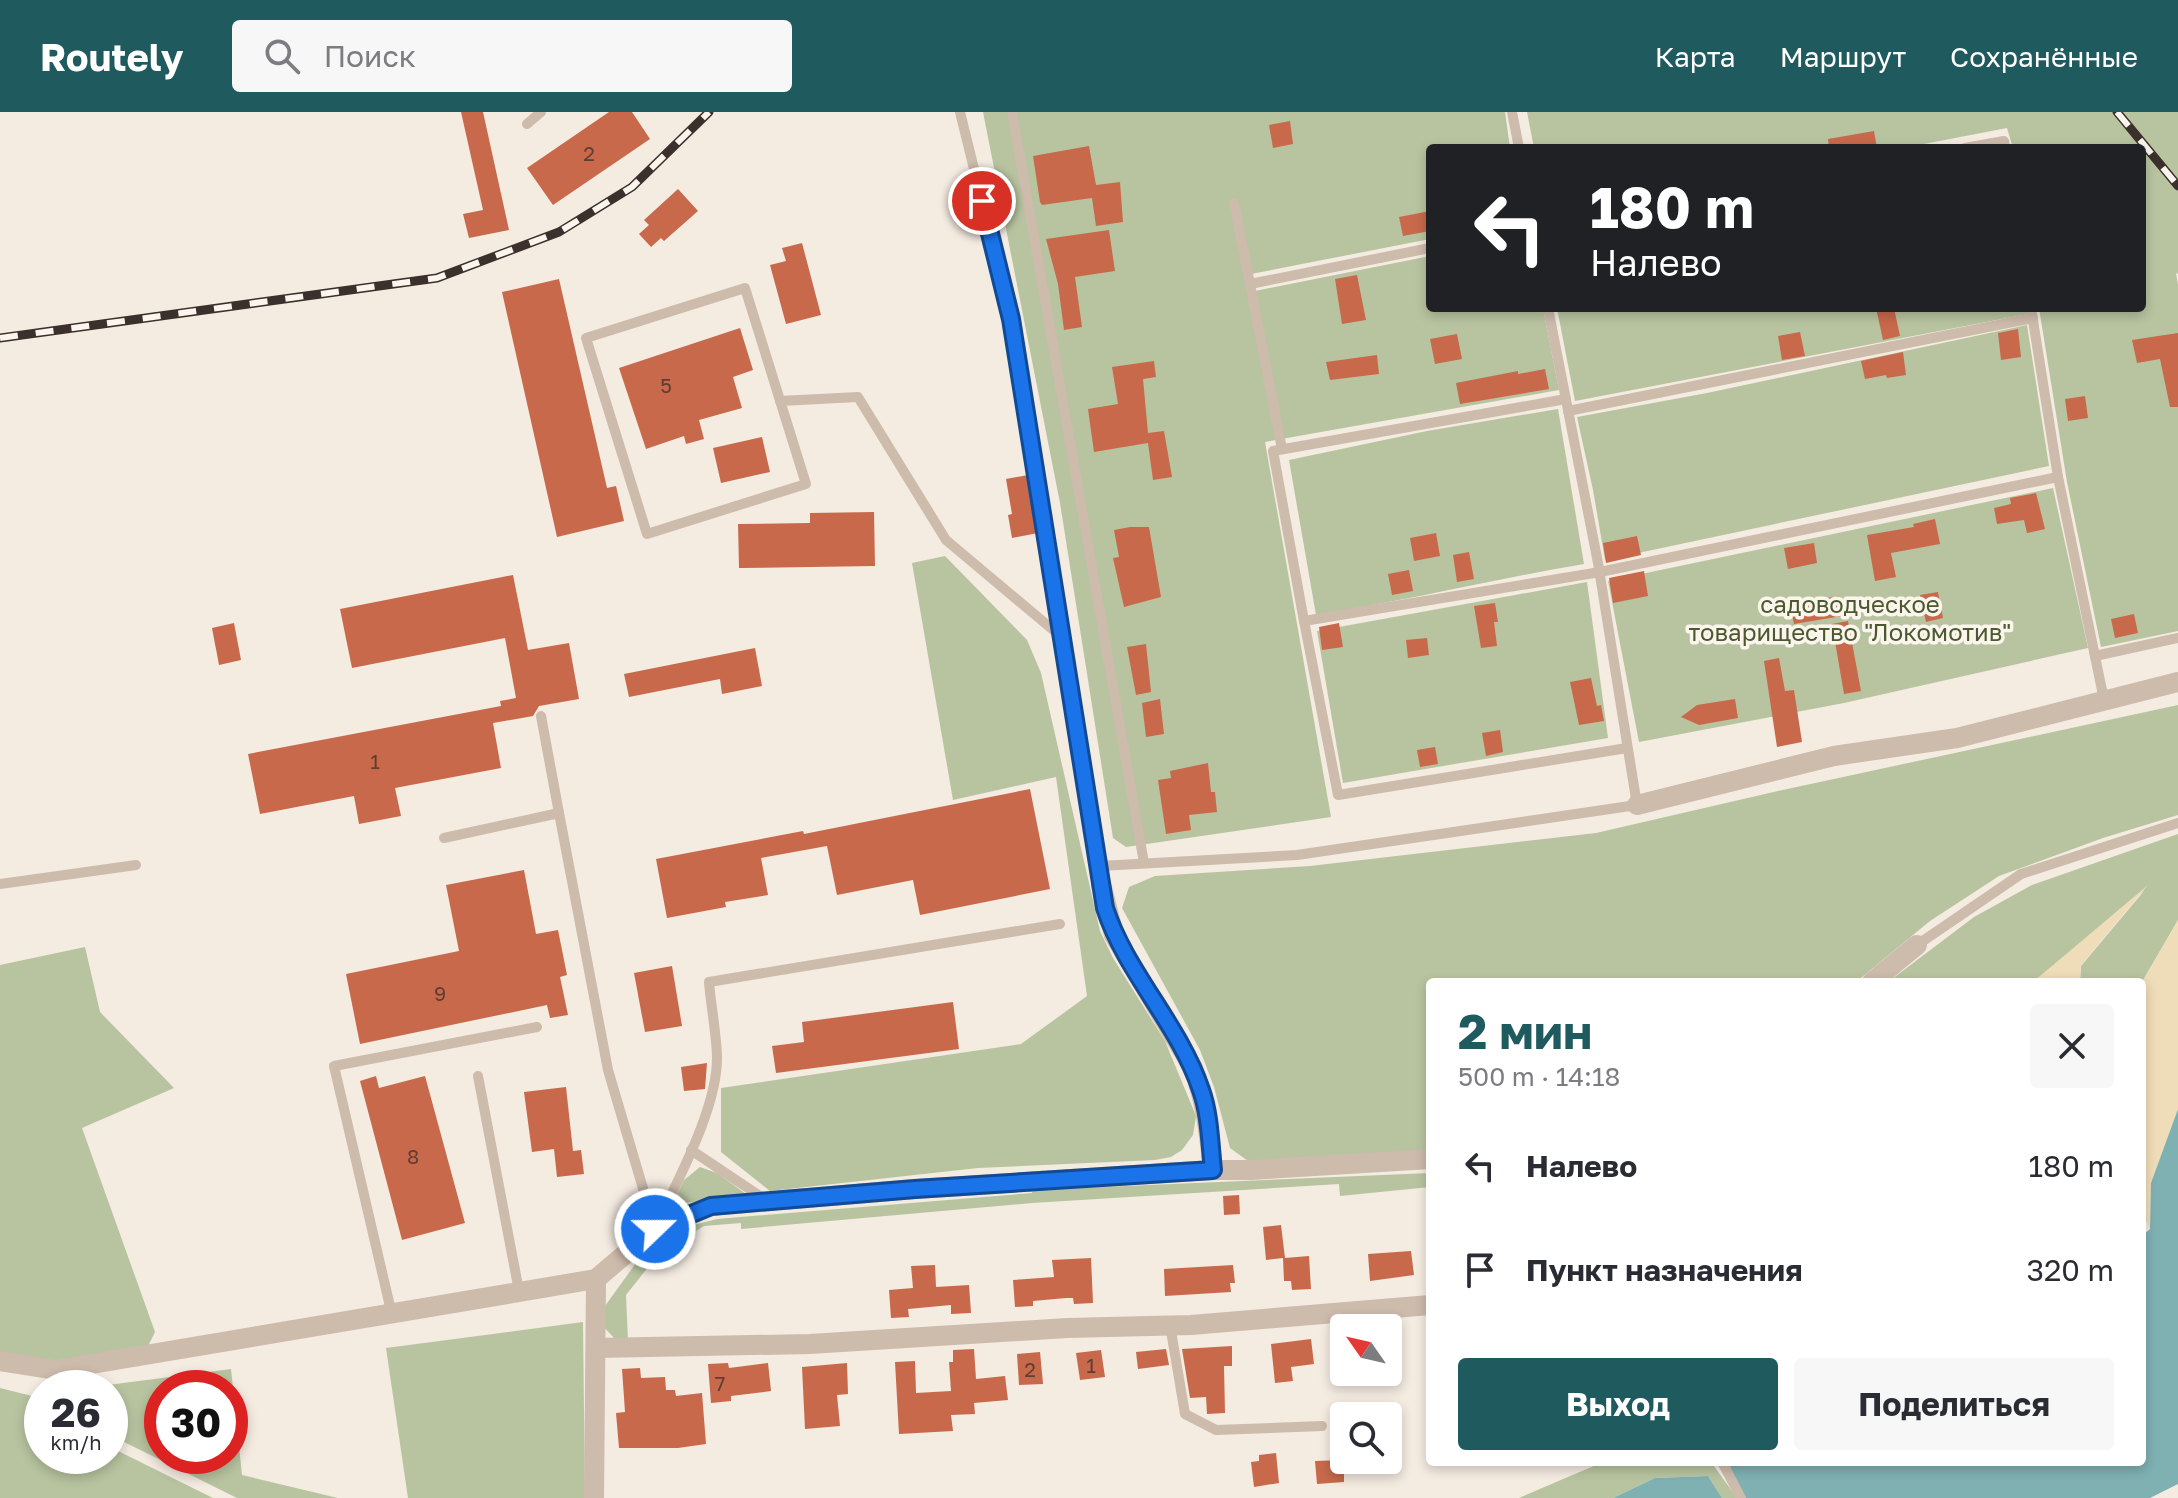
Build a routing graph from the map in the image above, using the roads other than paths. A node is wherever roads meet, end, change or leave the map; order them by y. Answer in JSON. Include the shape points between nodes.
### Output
{"nodes":[{"id":1,"x":541,"y":112,"type":"edge"},
{"id":2,"x":960,"y":112,"type":"edge"},
{"id":3,"x":1012,"y":112,"type":"edge"},
{"id":4,"x":1512,"y":112,"type":"edge"},
{"id":5,"x":527,"y":124,"type":"dead end"},
{"id":6,"x":1518,"y":144,"type":"edge"},
{"id":7,"x":1987,"y":144,"type":"edge"},
{"id":8,"x":2004,"y":144,"type":"edge"},
{"id":9,"x":1234,"y":203,"type":"dead end"},
{"id":10,"x":1426,"y":249,"type":"edge"},
{"id":11,"x":1250,"y":284,"type":"junction"},
{"id":12,"x":1549,"y":312,"type":"edge"},
{"id":13,"x":2032,"y":313,"type":"edge"},
{"id":14,"x":1566,"y":399,"type":"junction"},
{"id":15,"x":780,"y":401,"type":"junction"},
{"id":16,"x":1568,"y":411,"type":"junction"},
{"id":17,"x":1282,"y":449,"type":"junction"},
{"id":18,"x":2058,"y":477,"type":"junction"},
{"id":19,"x":1600,"y":572,"type":"junction"},
{"id":20,"x":1304,"y":621,"type":"junction"},
{"id":21,"x":2178,"y":638,"type":"edge"},
{"id":22,"x":1064,"y":639,"type":"junction"},
{"id":23,"x":2095,"y":656,"type":"junction"},
{"id":24,"x":2178,"y":682,"type":"edge"},
{"id":25,"x":2104,"y":700,"type":"junction"},
{"id":26,"x":541,"y":716,"type":"dead end"},
{"id":27,"x":1627,"y":748,"type":"junction"},
{"id":28,"x":1637,"y":805,"type":"junction"},
{"id":29,"x":559,"y":813,"type":"junction"},
{"id":30,"x":2178,"y":823,"type":"edge"},
{"id":31,"x":444,"y":838,"type":"dead end"},
{"id":32,"x":1144,"y":863,"type":"junction"},
{"id":33,"x":136,"y":865,"type":"dead end"},
{"id":34,"x":1100,"y":875,"type":"junction"},
{"id":35,"x":0,"y":884,"type":"edge"},
{"id":36,"x":1060,"y":924,"type":"dead end"},
{"id":37,"x":1917,"y":945,"type":"joint"},
{"id":38,"x":1877,"y":978,"type":"edge"},
{"id":39,"x":537,"y":1027,"type":"dead end"},
{"id":40,"x":478,"y":1076,"type":"dead end"},
{"id":41,"x":691,"y":1150,"type":"junction"},
{"id":42,"x":1426,"y":1159,"type":"edge"},
{"id":43,"x":1213,"y":1170,"type":"junction"},
{"id":44,"x":768,"y":1201,"type":"junction"},
{"id":45,"x":655,"y":1229,"type":"junction"},
{"id":46,"x":596,"y":1279,"type":"junction"},
{"id":47,"x":519,"y":1291,"type":"junction"},
{"id":48,"x":1426,"y":1305,"type":"edge"},
{"id":49,"x":392,"y":1315,"type":"junction"},
{"id":50,"x":1170,"y":1325,"type":"junction"},
{"id":51,"x":596,"y":1348,"type":"junction"},
{"id":52,"x":0,"y":1361,"type":"edge"},
{"id":53,"x":1322,"y":1426,"type":"dead end"},
{"id":54,"x":1724,"y":1466,"type":"edge"},
{"id":55,"x":594,"y":1498,"type":"edge"},
{"id":56,"x":1741,"y":1498,"type":"edge"}],
"edges":[{"from":1,"to":5,"type":"lane"},
{"from":2,"to":22,"type":"lane","via":[[1011,319]]},
{"from":3,"to":32,"type":"lane"},
{"from":4,"to":6,"type":"lane"},
{"from":7,"to":8,"type":"lane"},
{"from":9,"to":11,"type":"lane"},
{"from":10,"to":11,"type":"lane"},
{"from":11,"to":17,"type":"lane"},
{"from":12,"to":14,"type":"lane"},
{"from":13,"to":16,"type":"lane"},
{"from":13,"to":18,"type":"lane"},
{"from":14,"to":16,"type":"lane"},
{"from":14,"to":17,"type":"lane"},
{"from":15,"to":15,"type":"lane","via":[[745,288],[586,338],[647,534],[806,484]]},
{"from":15,"to":22,"type":"lane","via":[[858,397],[946,540]]},
{"from":16,"to":19,"type":"lane"},
{"from":17,"to":20,"type":"lane","via":[[1273,451]]},
{"from":18,"to":19,"type":"lane"},
{"from":18,"to":23,"type":"lane"},
{"from":19,"to":20,"type":"lane"},
{"from":19,"to":27,"type":"lane"},
{"from":20,"to":27,"type":"lane","via":[[1338,795]]},
{"from":21,"to":23,"type":"lane"},
{"from":22,"to":34,"type":"lane"},
{"from":23,"to":25,"type":"lane"},
{"from":24,"to":25,"type":"street"},
{"from":25,"to":28,"type":"street","via":[[1957,738],[1834,756]]},
{"from":26,"to":29,"type":"lane"},
{"from":27,"to":28,"type":"lane"},
{"from":28,"to":32,"type":"lane","via":[[1297,855]]},
{"from":29,"to":31,"type":"lane"},
{"from":29,"to":45,"type":"lane","via":[[608,1070]]},
{"from":30,"to":37,"type":"lane","via":[[2021,874]]},
{"from":32,"to":34,"type":"lane"},
{"from":33,"to":35,"type":"lane"},
{"from":34,"to":43,"type":"street","via":[[1114,935],[1193,1068],[1207,1109]]},
{"from":36,"to":41,"type":"lane","via":[[709,982],[715,1078]]},
{"from":37,"to":38,"type":"street"},
{"from":39,"to":49,"type":"lane","via":[[334,1066]]},
{"from":40,"to":47,"type":"lane"},
{"from":41,"to":44,"type":"lane"},
{"from":41,"to":45,"type":"lane"},
{"from":42,"to":43,"type":"street"},
{"from":43,"to":44,"type":"street"},
{"from":44,"to":45,"type":"street","via":[[711,1206]]},
{"from":45,"to":46,"type":"street"},
{"from":46,"to":47,"type":"street"},
{"from":46,"to":51,"type":"street"},
{"from":47,"to":49,"type":"street"},
{"from":48,"to":50,"type":"street"},
{"from":49,"to":52,"type":"street","via":[[56,1370]]},
{"from":50,"to":51,"type":"street","via":[[810,1344]]},
{"from":50,"to":53,"type":"lane","via":[[1185,1414],[1216,1430]]},
{"from":51,"to":55,"type":"street"},
{"from":54,"to":56,"type":"lane"}]}
